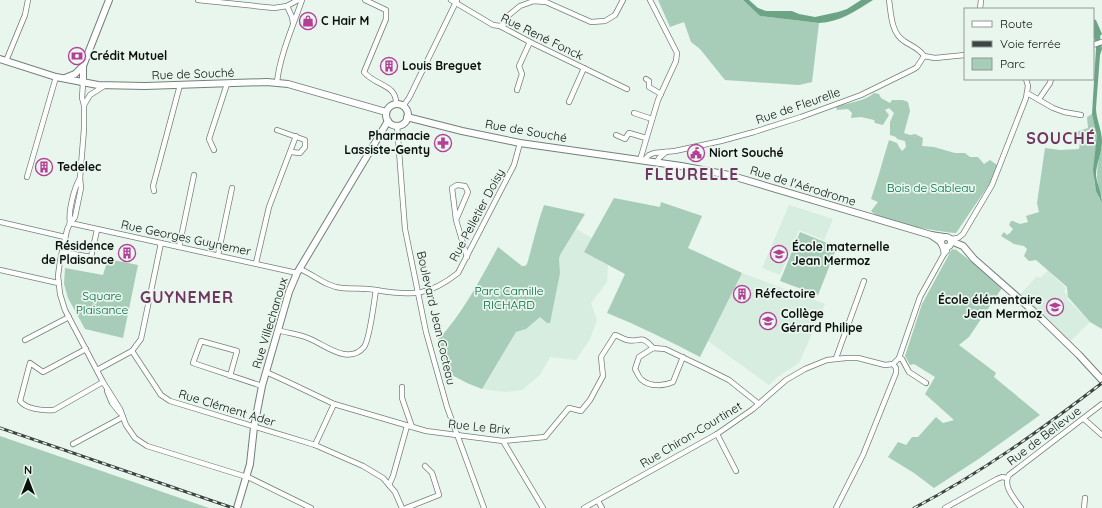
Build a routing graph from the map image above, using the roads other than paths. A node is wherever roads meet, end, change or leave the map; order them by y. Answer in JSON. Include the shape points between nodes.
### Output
{"nodes":[{"id":1,"x":28,"y":0,"type":"edge"},
{"id":2,"x":108,"y":0,"type":"edge"},
{"id":3,"x":198,"y":0,"type":"edge"},
{"id":4,"x":208,"y":0,"type":"edge"},
{"id":5,"x":298,"y":0,"type":"edge"},
{"id":6,"x":302,"y":0,"type":"edge"},
{"id":7,"x":365,"y":0,"type":"edge"},
{"id":8,"x":623,"y":0,"type":"edge"},
{"id":9,"x":650,"y":0,"type":"edge"},
{"id":10,"x":889,"y":0,"type":"edge"},
{"id":11,"x":454,"y":1,"type":"edge"},
{"id":12,"x":287,"y":6,"type":"junction"},
{"id":13,"x":293,"y":24,"type":"junction"},
{"id":14,"x":500,"y":26,"type":"junction"},
{"id":15,"x":530,"y":42,"type":"junction"},
{"id":16,"x":1102,"y":42,"type":"edge"},
{"id":17,"x":1094,"y":45,"type":"edge"},
{"id":18,"x":964,"y":55,"type":"edge"},
{"id":19,"x":924,"y":56,"type":"junction"},
{"id":20,"x":3,"y":60,"type":"edge"},
{"id":21,"x":83,"y":66,"type":"junction"},
{"id":22,"x":584,"y":68,"type":"junction"},
{"id":23,"x":56,"y":76,"type":"junction"},
{"id":24,"x":66,"y":78,"type":"junction"},
{"id":25,"x":646,"y":79,"type":"dead end"},
{"id":26,"x":1026,"y":80,"type":"edge"},
{"id":27,"x":1051,"y":80,"type":"edge"},
{"id":28,"x":277,"y":82,"type":"junction"},
{"id":29,"x":83,"y":83,"type":"junction"},
{"id":30,"x":227,"y":84,"type":"junction"},
{"id":31,"x":180,"y":85,"type":"junction"},
{"id":32,"x":104,"y":86,"type":"junction"},
{"id":33,"x":627,"y":89,"type":"dead end"},
{"id":34,"x":517,"y":90,"type":"dead end"},
{"id":35,"x":1027,"y":93,"type":"junction"},
{"id":36,"x":661,"y":94,"type":"junction"},
{"id":37,"x":1039,"y":99,"type":"junction"},
{"id":38,"x":569,"y":102,"type":"dead end"},
{"id":39,"x":396,"y":104,"type":"junction"},
{"id":40,"x":84,"y":105,"type":"junction"},
{"id":41,"x":403,"y":106,"type":"junction"},
{"id":42,"x":386,"y":112,"type":"junction"},
{"id":43,"x":634,"y":112,"type":"dead end"},
{"id":44,"x":1081,"y":115,"type":"dead end"},
{"id":45,"x":407,"y":117,"type":"junction"},
{"id":46,"x":652,"y":119,"type":"junction"},
{"id":47,"x":388,"y":121,"type":"junction"},
{"id":48,"x":397,"y":125,"type":"junction"},
{"id":49,"x":278,"y":130,"type":"dead end"},
{"id":50,"x":616,"y":135,"type":"dead end"},
{"id":51,"x":296,"y":136,"type":"junction"},
{"id":52,"x":646,"y":138,"type":"junction"},
{"id":53,"x":520,"y":143,"type":"junction"},
{"id":54,"x":214,"y":150,"type":"dead end"},
{"id":55,"x":291,"y":152,"type":"junction"},
{"id":56,"x":666,"y":152,"type":"junction"},
{"id":57,"x":642,"y":160,"type":"junction"},
{"id":58,"x":657,"y":162,"type":"junction"},
{"id":59,"x":194,"y":175,"type":"dead end"},
{"id":60,"x":27,"y":177,"type":"dead end"},
{"id":61,"x":232,"y":188,"type":"dead end"},
{"id":62,"x":154,"y":191,"type":"dead end"},
{"id":63,"x":456,"y":220,"type":"junction"},
{"id":64,"x":0,"y":222,"type":"edge"},
{"id":65,"x":70,"y":223,"type":"junction"},
{"id":66,"x":97,"y":230,"type":"junction"},
{"id":67,"x":65,"y":237,"type":"junction"},
{"id":68,"x":946,"y":242,"type":"junction"},
{"id":69,"x":161,"y":243,"type":"junction"},
{"id":70,"x":179,"y":247,"type":"junction"},
{"id":71,"x":62,"y":252,"type":"junction"},
{"id":72,"x":218,"y":255,"type":"junction"},
{"id":73,"x":467,"y":257,"type":"junction"},
{"id":74,"x":256,"y":263,"type":"junction"},
{"id":75,"x":0,"y":270,"type":"edge"},
{"id":76,"x":299,"y":271,"type":"junction"},
{"id":77,"x":864,"y":281,"type":"dead end"},
{"id":78,"x":58,"y":283,"type":"junction"},
{"id":79,"x":376,"y":290,"type":"junction"},
{"id":80,"x":418,"y":293,"type":"junction"},
{"id":81,"x":69,"y":317,"type":"junction"},
{"id":82,"x":278,"y":330,"type":"junction"},
{"id":83,"x":25,"y":340,"type":"dead end"},
{"id":84,"x":653,"y":348,"type":"junction"},
{"id":85,"x":86,"y":349,"type":"junction"},
{"id":86,"x":132,"y":351,"type":"junction"},
{"id":87,"x":683,"y":357,"type":"junction"},
{"id":88,"x":836,"y":358,"type":"junction"},
{"id":89,"x":899,"y":358,"type":"junction"},
{"id":90,"x":893,"y":364,"type":"junction"},
{"id":91,"x":97,"y":370,"type":"junction"},
{"id":92,"x":266,"y":372,"type":"junction"},
{"id":93,"x":230,"y":376,"type":"junction"},
{"id":94,"x":1100,"y":378,"type":"edge"},
{"id":95,"x":926,"y":383,"type":"dead end"},
{"id":96,"x":105,"y":384,"type":"junction"},
{"id":97,"x":262,"y":386,"type":"junction"},
{"id":98,"x":402,"y":387,"type":"dead end"},
{"id":99,"x":334,"y":404,"type":"junction"},
{"id":100,"x":759,"y":404,"type":"junction"},
{"id":101,"x":1102,"y":404,"type":"edge"},
{"id":102,"x":122,"y":416,"type":"junction"},
{"id":103,"x":1084,"y":418,"type":"junction"},
{"id":104,"x":409,"y":426,"type":"junction"},
{"id":105,"x":254,"y":427,"type":"junction"},
{"id":106,"x":717,"y":434,"type":"junction"},
{"id":107,"x":457,"y":435,"type":"junction"},
{"id":108,"x":1102,"y":435,"type":"edge"},
{"id":109,"x":503,"y":441,"type":"junction"},
{"id":110,"x":73,"y":444,"type":"dead end"},
{"id":111,"x":315,"y":445,"type":"junction"},
{"id":112,"x":425,"y":466,"type":"dead end"},
{"id":113,"x":736,"y":471,"type":"dead end"},
{"id":114,"x":247,"y":477,"type":"junction"},
{"id":115,"x":1006,"y":478,"type":"junction"},
{"id":116,"x":389,"y":485,"type":"junction"},
{"id":117,"x":1085,"y":498,"type":"dead end"},
{"id":118,"x":598,"y":501,"type":"junction"},
{"id":119,"x":237,"y":507,"type":"edge"},
{"id":120,"x":311,"y":508,"type":"edge"},
{"id":121,"x":402,"y":508,"type":"edge"},
{"id":122,"x":406,"y":508,"type":"edge"},
{"id":123,"x":484,"y":508,"type":"edge"},
{"id":124,"x":543,"y":508,"type":"edge"},
{"id":125,"x":584,"y":508,"type":"edge"},
{"id":126,"x":602,"y":508,"type":"edge"},
{"id":127,"x":836,"y":508,"type":"edge"},
{"id":128,"x":945,"y":508,"type":"edge"},
{"id":129,"x":1021,"y":508,"type":"edge"},
{"id":130,"x":1084,"y":508,"type":"edge"}],
"edges":[{"from":1,"to":20,"type":"street","via":[[24,15]]},
{"from":2,"to":21,"type":"street"},
{"from":3,"to":4,"type":"street"},
{"from":4,"to":12,"type":"street","via":[[274,8]]},
{"from":5,"to":12,"type":"street"},
{"from":6,"to":13,"type":"street"},
{"from":7,"to":39,"type":"street","via":[[386,10],[386,19],[364,72],[375,82],[392,90],[397,96]]},
{"from":8,"to":14,"type":"street","via":[[616,15],[605,21],[591,22],[546,2],[534,1],[520,6]]},
{"from":9,"to":36,"type":"street","via":[[677,54]]},
{"from":10,"to":19,"type":"street","via":[[892,20],[899,36]]},
{"from":11,"to":14,"type":"street","name":"Rue René Fonck","via":[[493,25]]},
{"from":11,"to":41,"type":"street"},
{"from":12,"to":13,"type":"street"},
{"from":13,"to":28,"type":"street"},
{"from":14,"to":15,"type":"street","name":"Rue René Fonck"},
{"from":15,"to":22,"type":"street","name":"Rue René Fonck"},
{"from":15,"to":34,"type":"street","via":[[519,66],[522,74]]},
{"from":16,"to":17,"type":"street"},
{"from":18,"to":19,"type":"street","via":[[935,58]]},
{"from":19,"to":56,"type":"street","name":"Rue de Fleurelle","via":[[914,69],[861,95],[802,117],[728,139]]},
{"from":20,"to":23,"type":"street","name":"Rue de Souché"},
{"from":21,"to":24,"type":"street"},
{"from":21,"to":29,"type":"street"},
{"from":22,"to":33,"type":"street","name":"Rue René Fonck"},
{"from":22,"to":38,"type":"street"},
{"from":23,"to":24,"type":"street","name":"Rue de Souché"},
{"from":23,"to":60,"type":"street"},
{"from":24,"to":29,"type":"street","name":"Rue de Souché"},
{"from":25,"to":36,"type":"street","via":[[649,81],[649,87]]},
{"from":26,"to":35,"type":"street"},
{"from":27,"to":37,"type":"street"},
{"from":28,"to":30,"type":"street","name":"Rue de Souché"},
{"from":28,"to":42,"type":"street","name":"Rue de Souché"},
{"from":29,"to":32,"type":"street","name":"Rue de Souché"},
{"from":29,"to":40,"type":"street"},
{"from":30,"to":31,"type":"street","name":"Rue de Souché"},
{"from":30,"to":54,"type":"street","via":[[209,139]]},
{"from":31,"to":32,"type":"street","name":"Rue de Souché"},
{"from":31,"to":62,"type":"street"},
{"from":32,"to":40,"type":"street","via":[[90,95]]},
{"from":35,"to":37,"type":"street"},
{"from":35,"to":68,"type":"street","via":[[992,185],[963,234]]},
{"from":36,"to":46,"type":"street"},
{"from":37,"to":44,"type":"street","via":[[1064,112]]},
{"from":39,"to":41,"type":"street"},
{"from":39,"to":42,"type":"street","via":[[389,107]]},
{"from":40,"to":65,"type":"street","via":[[80,178],[69,216]]},
{"from":41,"to":45,"type":"street"},
{"from":42,"to":47,"type":"street"},
{"from":43,"to":46,"type":"street"},
{"from":45,"to":48,"type":"street","via":[[404,122]]},
{"from":45,"to":53,"type":"street","name":"Rue de Souché"},
{"from":46,"to":52,"type":"street"},
{"from":47,"to":48,"type":"street"},
{"from":47,"to":76,"type":"street","name":"Rue Villechanoux"},
{"from":48,"to":80,"type":"street","name":"Boulevard Jean Cocteau","via":[[405,229]]},
{"from":49,"to":51,"type":"street"},
{"from":50,"to":52,"type":"street","via":[[625,139],[630,133]]},
{"from":51,"to":55,"type":"street"},
{"from":51,"to":55,"type":"street","via":[[305,140],[304,147],[300,153]]},
{"from":52,"to":57,"type":"street"},
{"from":53,"to":57,"type":"street","name":"Rue de Souché"},
{"from":53,"to":73,"type":"street","name":"Rue Pelletier Doisy","via":[[514,165]]},
{"from":55,"to":74,"type":"street","via":[[273,193]]},
{"from":56,"to":57,"type":"street","name":"Rue de Fleurelle","via":[[654,153]]},
{"from":56,"to":58,"type":"street"},
{"from":57,"to":58,"type":"street","name":"Rue de l'Aérodrome"},
{"from":58,"to":68,"type":"street","name":"Rue de l'Aérodrome","via":[[729,176]]},
{"from":59,"to":70,"type":"street"},
{"from":61,"to":72,"type":"street"},
{"from":63,"to":63,"type":"street","via":[[452,188],[457,185],[465,186],[468,192]]},
{"from":63,"to":73,"type":"street"},
{"from":64,"to":67,"type":"street"},
{"from":65,"to":66,"type":"street","name":"Rue Georges Guynemer"},
{"from":65,"to":67,"type":"street"},
{"from":66,"to":69,"type":"street","name":"Rue Georges Guynemer"},
{"from":66,"to":71,"type":"street","via":[[91,257]]},
{"from":67,"to":71,"type":"street"},
{"from":68,"to":89,"type":"street","via":[[944,254],[920,298]]},
{"from":68,"to":94,"type":"street","name":"Rue de l'Aérodrome","via":[[974,259],[1040,317]]},
{"from":69,"to":70,"type":"street","name":"Rue Georges Guynemer"},
{"from":69,"to":86,"type":"street","via":[[141,339]]},
{"from":70,"to":72,"type":"street","name":"Rue Georges Guynemer"},
{"from":71,"to":78,"type":"street"},
{"from":72,"to":74,"type":"street","name":"Rue Georges Guynemer"},
{"from":73,"to":80,"type":"street","name":"Rue Pelletier Doisy","via":[[458,273],[446,283]]},
{"from":74,"to":76,"type":"street","name":"Rue Georges Guynemer"},
{"from":75,"to":78,"type":"street"},
{"from":76,"to":79,"type":"street","name":"Rue Georges Guynemer","via":[[329,285]]},
{"from":76,"to":82,"type":"street","name":"Rue Villechanoux","via":[[289,292]]},
{"from":77,"to":88,"type":"street"},
{"from":78,"to":81,"type":"street","via":[[61,300]]},
{"from":79,"to":80,"type":"street","name":"Rue Pelletier Doisy"},
{"from":79,"to":82,"type":"street","via":[[364,346],[351,355],[342,354],[307,337]]},
{"from":80,"to":107,"type":"street","name":"Boulevard Jean Cocteau","via":[[434,364]]},
{"from":81,"to":83,"type":"street"},
{"from":81,"to":85,"type":"street"},
{"from":82,"to":92,"type":"street","name":"Rue Villechanoux"},
{"from":84,"to":87,"type":"street","via":[[665,349]]},
{"from":84,"to":87,"type":"street","via":[[639,357],[635,369],[641,380],[651,385],[673,382]]},
{"from":84,"to":109,"type":"street","name":"Rue Le Brix","via":[[646,341],[628,340],[615,335],[601,357],[604,376],[581,411],[569,408],[546,437]]},
{"from":85,"to":91,"type":"street"},
{"from":85,"to":96,"type":"street","via":[[43,372],[30,363],[20,401],[23,405],[46,411],[54,410]]},
{"from":86,"to":91,"type":"street"},
{"from":86,"to":105,"type":"street","name":"Rue Clément Ader","via":[[161,395],[170,401]]},
{"from":87,"to":100,"type":"street","via":[[729,380]]},
{"from":88,"to":90,"type":"street","name":"Rue Chiron-Courtinet","via":[[858,358],[885,365]]},
{"from":88,"to":100,"type":"street","name":"Rue Chiron-Courtinet","via":[[816,364],[786,380]]},
{"from":89,"to":90,"type":"street"},
{"from":89,"to":95,"type":"street","via":[[909,372]]},
{"from":90,"to":127,"type":"street","via":[[896,368],[894,377],[882,408],[855,474]]},
{"from":91,"to":96,"type":"street"},
{"from":92,"to":97,"type":"street","name":"Rue Villechanoux"},
{"from":92,"to":99,"type":"street","name":"Rue Le Brix"},
{"from":93,"to":93,"type":"street","via":[[193,363],[201,341],[237,351]]},
{"from":93,"to":97,"type":"street"},
{"from":96,"to":102,"type":"street"},
{"from":97,"to":105,"type":"street","name":"Rue Villechanoux"},
{"from":98,"to":104,"type":"street"},
{"from":99,"to":104,"type":"street","name":"Rue Le Brix"},
{"from":99,"to":111,"type":"street"},
{"from":100,"to":106,"type":"street","name":"Rue Chiron-Courtinet"},
{"from":101,"to":103,"type":"street","name":"Rue de Bellevue"},
{"from":102,"to":110,"type":"street"},
{"from":102,"to":114,"type":"street","via":[[135,438],[147,446]]},
{"from":103,"to":108,"type":"street"},
{"from":103,"to":115,"type":"street","name":"Rue de Bellevue"},
{"from":104,"to":107,"type":"street","name":"Rue Le Brix"},
{"from":104,"to":116,"type":"street"},
{"from":105,"to":111,"type":"street","name":"Rue Clément Ader"},
{"from":105,"to":114,"type":"street","name":"Rue Villechanoux"},
{"from":106,"to":113,"type":"street"},
{"from":106,"to":118,"type":"street","name":"Rue Chiron-Courtinet"},
{"from":107,"to":109,"type":"street","name":"Rue Le Brix"},
{"from":107,"to":123,"type":"street","name":"Boulevard Jean Cocteau"},
{"from":109,"to":124,"type":"street"},
{"from":111,"to":116,"type":"street","name":"Rue Clément Ader","via":[[363,466],[383,478]]},
{"from":112,"to":122,"type":"street","via":[[432,473],[439,495]]},
{"from":114,"to":119,"type":"street","name":"Rue Villechanoux"},
{"from":114,"to":120,"type":"street"},
{"from":115,"to":128,"type":"street","via":[[997,479]]},
{"from":115,"to":129,"type":"street","name":"Rue de Bellevue","via":[[1008,489]]},
{"from":116,"to":121,"type":"street","name":"Rue Clément Ader"},
{"from":117,"to":130,"type":"street"},
{"from":118,"to":125,"type":"street","name":"Rue Chiron-Courtinet"},
{"from":118,"to":126,"type":"street"}]}
